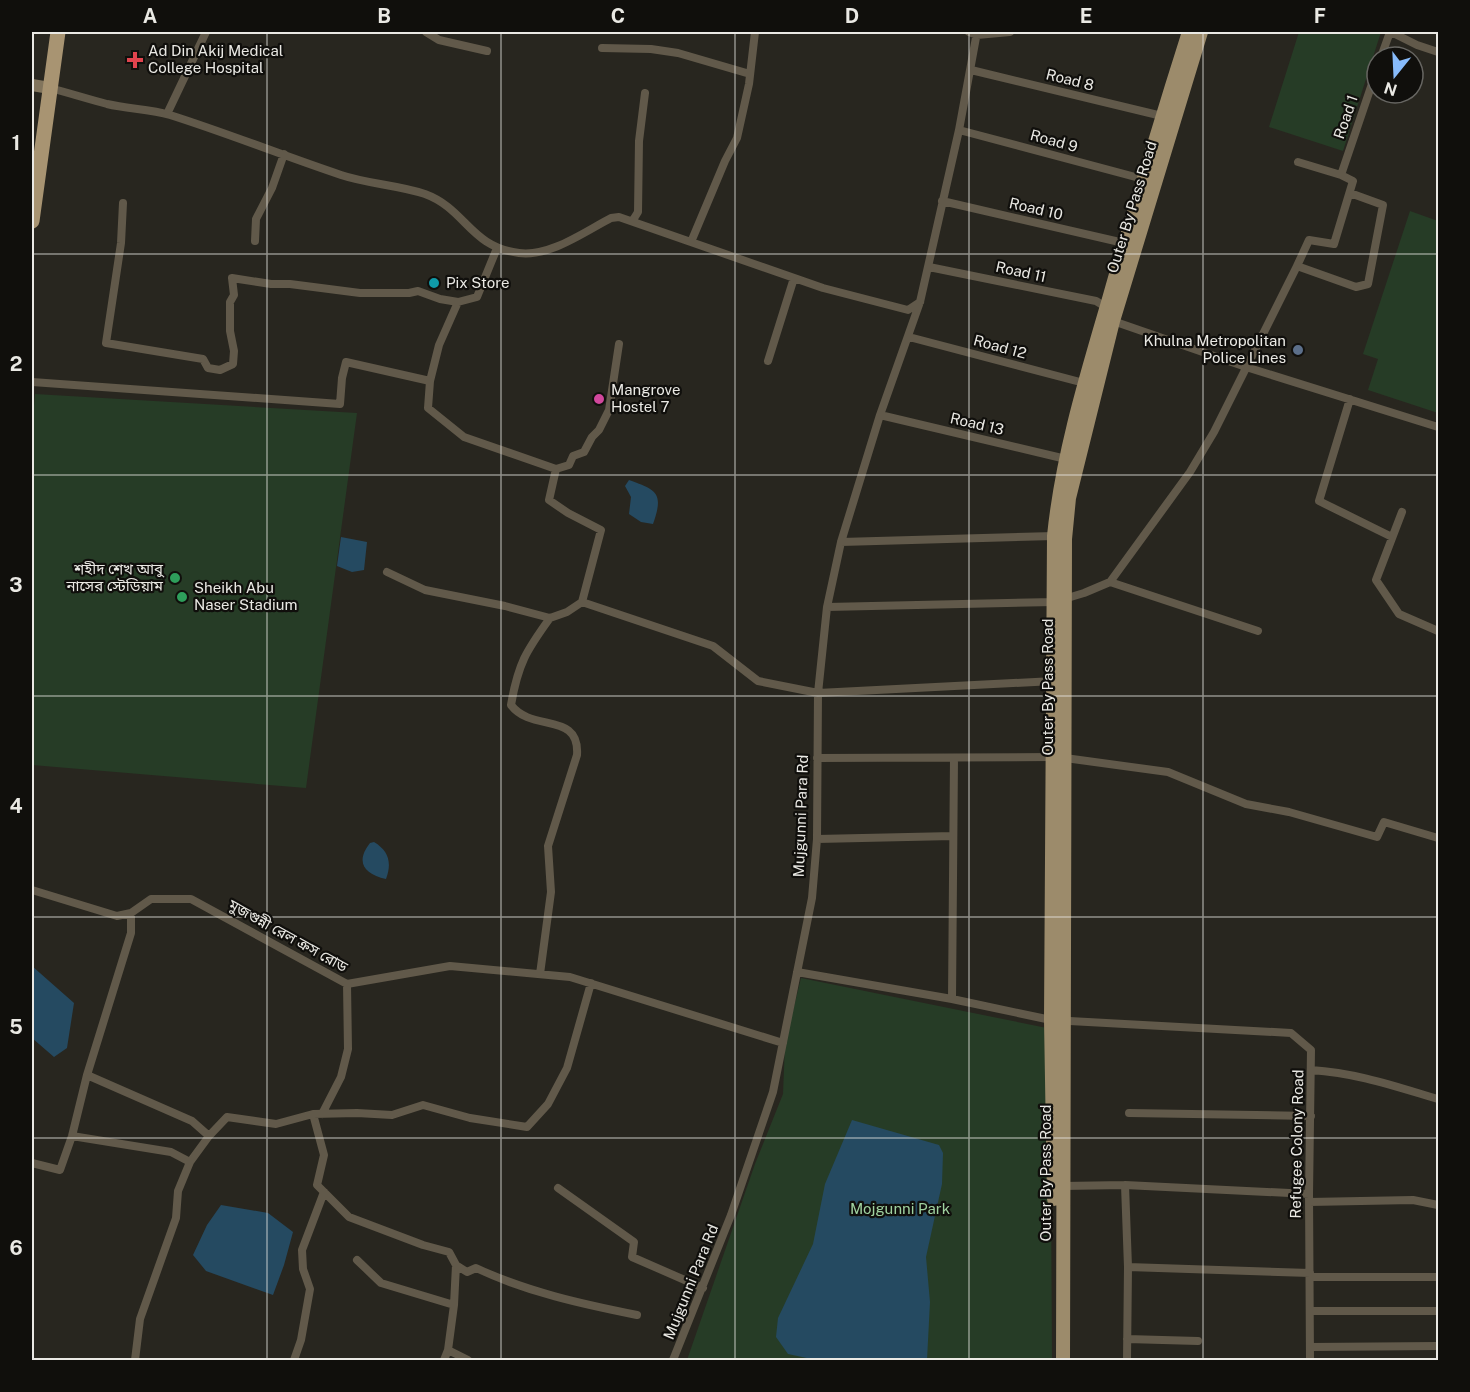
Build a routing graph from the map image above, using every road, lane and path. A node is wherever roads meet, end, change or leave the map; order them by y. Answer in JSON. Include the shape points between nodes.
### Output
{"nodes":[{"id":1,"x":58,"y":32,"type":"edge"},
{"id":2,"x":206,"y":32,"type":"edge"},
{"id":3,"x":426,"y":32,"type":"edge"},
{"id":4,"x":755,"y":32,"type":"edge"},
{"id":5,"x":1010,"y":32,"type":"edge"},
{"id":6,"x":1188,"y":32,"type":"edge"},
{"id":7,"x":1201,"y":32,"type":"edge"},
{"id":8,"x":1390,"y":32,"type":"edge"},
{"id":9,"x":974,"y":33,"type":"edge"},
{"id":10,"x":602,"y":48,"type":"dead end"},
{"id":11,"x":487,"y":51,"type":"dead end"},
{"id":12,"x":1438,"y":52,"type":"edge"},
{"id":13,"x":971,"y":70,"type":"junction"},
{"id":14,"x":750,"y":74,"type":"junction"},
{"id":15,"x":32,"y":84,"type":"edge"},
{"id":16,"x":50,"y":88,"type":"junction"},
{"id":17,"x":645,"y":93,"type":"dead end"},
{"id":18,"x":1365,"y":104,"type":"edge"},
{"id":19,"x":167,"y":114,"type":"junction"},
{"id":20,"x":1162,"y":116,"type":"junction"},
{"id":21,"x":959,"y":130,"type":"junction"},
{"id":22,"x":284,"y":154,"type":"junction"},
{"id":23,"x":1298,"y":162,"type":"dead end"},
{"id":24,"x":1341,"y":175,"type":"junction"},
{"id":25,"x":1143,"y":179,"type":"junction"},
{"id":26,"x":1350,"y":193,"type":"junction"},
{"id":27,"x":942,"y":201,"type":"junction"},
{"id":28,"x":123,"y":203,"type":"dead end"},
{"id":29,"x":633,"y":220,"type":"junction"},
{"id":30,"x":32,"y":222,"type":"edge"},
{"id":31,"x":255,"y":241,"type":"dead end"},
{"id":32,"x":691,"y":243,"type":"junction"},
{"id":33,"x":1124,"y":243,"type":"junction"},
{"id":34,"x":497,"y":248,"type":"junction"},
{"id":35,"x":1297,"y":266,"type":"junction"},
{"id":36,"x":929,"y":267,"type":"junction"},
{"id":37,"x":794,"y":279,"type":"junction"},
{"id":38,"x":458,"y":302,"type":"junction"},
{"id":39,"x":920,"y":302,"type":"junction"},
{"id":40,"x":1106,"y":307,"type":"junction"},
{"id":41,"x":1113,"y":321,"type":"junction"},
{"id":42,"x":909,"y":337,"type":"junction"},
{"id":43,"x":619,"y":344,"type":"dead end"},
{"id":44,"x":768,"y":361,"type":"dead end"},
{"id":45,"x":1246,"y":367,"type":"junction"},
{"id":46,"x":430,"y":381,"type":"junction"},
{"id":47,"x":32,"y":382,"type":"edge"},
{"id":48,"x":1084,"y":383,"type":"junction"},
{"id":49,"x":1350,"y":399,"type":"junction"},
{"id":50,"x":880,"y":416,"type":"junction"},
{"id":51,"x":1438,"y":427,"type":"edge"},
{"id":52,"x":1066,"y":459,"type":"junction"},
{"id":53,"x":556,"y":469,"type":"junction"},
{"id":54,"x":1402,"y":512,"type":"dead end"},
{"id":55,"x":1054,"y":536,"type":"junction"},
{"id":56,"x":1392,"y":537,"type":"junction"},
{"id":57,"x":841,"y":542,"type":"junction"},
{"id":58,"x":387,"y":572,"type":"dead end"},
{"id":59,"x":1110,"y":582,"type":"junction"},
{"id":60,"x":1059,"y":600,"type":"junction"},
{"id":61,"x":582,"y":602,"type":"junction"},
{"id":62,"x":827,"y":607,"type":"junction"},
{"id":63,"x":550,"y":618,"type":"junction"},
{"id":64,"x":1258,"y":631,"type":"dead end"},
{"id":65,"x":1438,"y":631,"type":"edge"},
{"id":66,"x":1054,"y":681,"type":"junction"},
{"id":67,"x":818,"y":693,"type":"junction"},
{"id":68,"x":1059,"y":757,"type":"junction"},
{"id":69,"x":817,"y":758,"type":"junction"},
{"id":70,"x":954,"y":758,"type":"junction"},
{"id":71,"x":953,"y":836,"type":"junction"},
{"id":72,"x":1438,"y":838,"type":"edge"},
{"id":73,"x":817,"y":839,"type":"junction"},
{"id":74,"x":32,"y":890,"type":"edge"},
{"id":75,"x":131,"y":913,"type":"junction"},
{"id":76,"x":797,"y":972,"type":"junction"},
{"id":77,"x":540,"y":974,"type":"junction"},
{"id":78,"x":591,"y":983,"type":"junction"},
{"id":79,"x":347,"y":984,"type":"junction"},
{"id":80,"x":952,"y":999,"type":"junction"},
{"id":81,"x":1057,"y":1020,"type":"junction"},
{"id":82,"x":783,"y":1043,"type":"junction"},
{"id":83,"x":1311,"y":1070,"type":"junction"},
{"id":84,"x":87,"y":1075,"type":"junction"},
{"id":85,"x":1438,"y":1099,"type":"edge"},
{"id":86,"x":1129,"y":1113,"type":"dead end"},
{"id":87,"x":317,"y":1114,"type":"junction"},
{"id":88,"x":1311,"y":1116,"type":"junction"},
{"id":89,"x":72,"y":1136,"type":"junction"},
{"id":90,"x":209,"y":1136,"type":"junction"},
{"id":91,"x":190,"y":1162,"type":"junction"},
{"id":92,"x":32,"y":1163,"type":"edge"},
{"id":93,"x":1125,"y":1185,"type":"junction"},
{"id":94,"x":1063,"y":1186,"type":"junction"},
{"id":95,"x":558,"y":1188,"type":"dead end"},
{"id":96,"x":324,"y":1192,"type":"junction"},
{"id":97,"x":1309,"y":1198,"type":"junction"},
{"id":98,"x":1438,"y":1205,"type":"edge"},
{"id":99,"x":357,"y":1260,"type":"dead end"},
{"id":100,"x":456,"y":1265,"type":"junction"},
{"id":101,"x":1128,"y":1267,"type":"junction"},
{"id":102,"x":1310,"y":1275,"type":"junction"},
{"id":103,"x":1438,"y":1277,"type":"edge"},
{"id":104,"x":703,"y":1288,"type":"junction"},
{"id":105,"x":454,"y":1305,"type":"junction"},
{"id":106,"x":1311,"y":1311,"type":"junction"},
{"id":107,"x":1438,"y":1311,"type":"edge"},
{"id":108,"x":637,"y":1315,"type":"dead end"},
{"id":109,"x":1127,"y":1339,"type":"junction"},
{"id":110,"x":1198,"y":1341,"type":"dead end"},
{"id":111,"x":1438,"y":1346,"type":"edge"},
{"id":112,"x":1310,"y":1347,"type":"junction"},
{"id":113,"x":447,"y":1350,"type":"junction"},
{"id":114,"x":135,"y":1360,"type":"edge"},
{"id":115,"x":294,"y":1360,"type":"edge"},
{"id":116,"x":444,"y":1360,"type":"edge"},
{"id":117,"x":468,"y":1360,"type":"edge"},
{"id":118,"x":674,"y":1360,"type":"edge"},
{"id":119,"x":1054,"y":1360,"type":"edge"},
{"id":120,"x":1063,"y":1360,"type":"edge"},
{"id":121,"x":1127,"y":1360,"type":"edge"},
{"id":122,"x":1310,"y":1360,"type":"edge"}],
"edges":[{"from":1,"to":16,"type":"highway"},
{"from":2,"to":19,"type":"street"},
{"from":3,"to":11,"type":"street","via":[[439,40]]},
{"from":4,"to":14,"type":"street"},
{"from":5,"to":9,"type":"street"},
{"from":6,"to":20,"type":"main road","name":"Outer By Pass Road"},
{"from":7,"to":41,"type":"main road","name":"Outer By Pass Road"},
{"from":8,"to":12,"type":"street"},
{"from":9,"to":13,"type":"street","name":"Mujgunni Para Rd"},
{"from":10,"to":14,"type":"street","via":[[678,53]]},
{"from":13,"to":20,"type":"street","name":"Road 8"},
{"from":13,"to":21,"type":"street","name":"Mujgunni Para Rd"},
{"from":14,"to":32,"type":"street","via":[[737,138]]},
{"from":15,"to":16,"type":"main road"},
{"from":16,"to":19,"type":"street","via":[[107,104]]},
{"from":16,"to":30,"type":"highway"},
{"from":17,"to":29,"type":"street","via":[[639,141],[638,212]]},
{"from":18,"to":24,"type":"street","name":"Road 1"},
{"from":19,"to":22,"type":"street"},
{"from":20,"to":25,"type":"main road","name":"Outer By Pass Road"},
{"from":21,"to":25,"type":"street","name":"Road 9"},
{"from":21,"to":27,"type":"street","name":"Mujgunni Para Rd"},
{"from":22,"to":31,"type":"street","via":[[256,219]]},
{"from":22,"to":34,"type":"street","via":[[343,176],[423,194],[450,208],[476,236]]},
{"from":23,"to":24,"type":"street"},
{"from":24,"to":26,"type":"street","via":[[1353,181]]},
{"from":25,"to":33,"type":"main road","name":"Outer By Pass Road"},
{"from":26,"to":35,"type":"street","via":[[1334,244],[1309,240]]},
{"from":26,"to":35,"type":"street","via":[[1383,205],[1368,284],[1356,287]]},
{"from":27,"to":33,"type":"street","name":"Road 10"},
{"from":27,"to":36,"type":"street","name":"Mujgunni Para Rd"},
{"from":28,"to":38,"type":"street","via":[[106,343],[203,359],[208,368],[220,370],[234,364],[230,324],[232,278],[360,293],[418,291]]},
{"from":29,"to":32,"type":"street"},
{"from":29,"to":34,"type":"street","via":[[611,218],[558,245],[530,254]]},
{"from":32,"to":37,"type":"street"},
{"from":33,"to":40,"type":"main road","name":"Outer By Pass Road"},
{"from":34,"to":38,"type":"street","via":[[477,297]]},
{"from":35,"to":45,"type":"street"},
{"from":36,"to":39,"type":"street","name":"Mujgunni Para Rd"},
{"from":36,"to":40,"type":"street","name":"Road 11","via":[[1096,301]]},
{"from":37,"to":39,"type":"street","via":[[908,310]]},
{"from":37,"to":44,"type":"street"},
{"from":38,"to":46,"type":"street","via":[[439,345]]},
{"from":39,"to":42,"type":"street","name":"Mujgunni Para Rd"},
{"from":40,"to":48,"type":"main road","name":"Outer By Pass Road"},
{"from":41,"to":45,"type":"street"},
{"from":41,"to":60,"type":"main road","name":"Outer By Pass Road","via":[[1069,498]]},
{"from":42,"to":48,"type":"street","name":"Road 12"},
{"from":42,"to":50,"type":"street","name":"Mujgunni Para Rd"},
{"from":43,"to":53,"type":"street","via":[[609,410],[599,430],[584,452],[573,456],[569,465]]},
{"from":45,"to":49,"type":"street"},
{"from":45,"to":59,"type":"street","via":[[1190,472]]},
{"from":46,"to":47,"type":"street","via":[[346,362],[340,404]]},
{"from":46,"to":53,"type":"street","via":[[428,408],[464,437]]},
{"from":48,"to":52,"type":"main road","name":"Outer By Pass Road"},
{"from":49,"to":51,"type":"street"},
{"from":49,"to":56,"type":"street","via":[[1319,501]]},
{"from":50,"to":52,"type":"street","name":"Road 13"},
{"from":50,"to":57,"type":"street","name":"Mujgunni Para Rd"},
{"from":52,"to":55,"type":"main road","name":"Outer By Pass Road"},
{"from":53,"to":61,"type":"street","via":[[549,500],[601,530]]},
{"from":54,"to":56,"type":"street"},
{"from":55,"to":57,"type":"street"},
{"from":55,"to":60,"type":"main road","name":"Outer By Pass Road"},
{"from":56,"to":65,"type":"street","via":[[1376,580],[1399,614]]},
{"from":57,"to":62,"type":"street","name":"Mujgunni Para Rd"},
{"from":58,"to":63,"type":"street","via":[[425,590]]},
{"from":59,"to":60,"type":"street"},
{"from":59,"to":64,"type":"street"},
{"from":60,"to":62,"type":"street"},
{"from":60,"to":66,"type":"main road","name":"Outer By Pass Road"},
{"from":60,"to":68,"type":"main road","name":"Outer By Pass Road"},
{"from":61,"to":63,"type":"street"},
{"from":61,"to":67,"type":"street","via":[[712,646],[758,681]]},
{"from":62,"to":67,"type":"street","name":"Mujgunni Para Rd"},
{"from":63,"to":77,"type":"street","via":[[522,659],[512,705],[529,718],[565,728],[575,735],[578,744],[548,846],[550,892]]},
{"from":66,"to":67,"type":"street"},
{"from":66,"to":68,"type":"main road","name":"Outer By Pass Road"},
{"from":67,"to":69,"type":"street","name":"Mujgunni Para Rd"},
{"from":68,"to":70,"type":"street"},
{"from":68,"to":72,"type":"street","via":[[1168,772],[1246,804],[1377,837],[1384,822]]},
{"from":68,"to":81,"type":"main road","name":"Outer By Pass Road"},
{"from":69,"to":70,"type":"street"},
{"from":69,"to":73,"type":"street","name":"Mujgunni Para Rd"},
{"from":70,"to":71,"type":"street"},
{"from":71,"to":73,"type":"street"},
{"from":71,"to":80,"type":"street"},
{"from":73,"to":76,"type":"street","name":"Mujgunni Para Rd","via":[[812,898]]},
{"from":74,"to":75,"type":"street","via":[[117,916]]},
{"from":75,"to":79,"type":"street","name":"মুজগুন্নী রেল ক্রস রোড","via":[[151,899],[191,899]]},
{"from":75,"to":84,"type":"street","via":[[131,933]]},
{"from":76,"to":80,"type":"street","name":"Refugee Colony Road"},
{"from":76,"to":82,"type":"street","name":"Mujgunni Para Rd"},
{"from":77,"to":78,"type":"street","name":"মুজগুন্নী রেল ক্রস রোড"},
{"from":77,"to":79,"type":"street","name":"মুজগুন্নী রেল ক্রস রোড","via":[[450,966]]},
{"from":78,"to":82,"type":"street","name":"মুজগুন্নী রেল ক্রস রোড"},
{"from":78,"to":87,"type":"street","via":[[567,1068],[548,1104],[527,1127],[423,1105],[392,1115]]},
{"from":79,"to":87,"type":"street","via":[[348,1049],[341,1077]]},
{"from":80,"to":81,"type":"street","name":"Refugee Colony Road"},
{"from":81,"to":83,"type":"street","name":"Refugee Colony Road","via":[[1291,1033],[1311,1050]]},
{"from":81,"to":94,"type":"main road","name":"Outer By Pass Road"},
{"from":81,"to":119,"type":"main road","name":"Outer By Pass Road"},
{"from":82,"to":104,"type":"street","name":"Mujgunni Para Rd","via":[[763,1124]]},
{"from":83,"to":85,"type":"street","via":[[1367,1077]]},
{"from":83,"to":88,"type":"street","name":"Refugee Colony Road"},
{"from":84,"to":89,"type":"street"},
{"from":84,"to":90,"type":"street","via":[[192,1121]]},
{"from":86,"to":88,"type":"street"},
{"from":87,"to":90,"type":"street","via":[[276,1124],[227,1117]]},
{"from":87,"to":96,"type":"street","via":[[324,1155],[317,1185]]},
{"from":88,"to":97,"type":"street","name":"Refugee Colony Road"},
{"from":89,"to":91,"type":"street","via":[[171,1152]]},
{"from":89,"to":92,"type":"street","via":[[60,1170]]},
{"from":90,"to":91,"type":"street"},
{"from":91,"to":114,"type":"street","via":[[178,1191],[176,1218],[140,1320]]},
{"from":93,"to":94,"type":"street"},
{"from":93,"to":97,"type":"street"},
{"from":93,"to":101,"type":"street"},
{"from":94,"to":120,"type":"main road","name":"Outer By Pass Road"},
{"from":95,"to":104,"type":"street","via":[[634,1242],[632,1257]]},
{"from":96,"to":100,"type":"street","via":[[349,1216],[449,1252]]},
{"from":96,"to":115,"type":"street","via":[[302,1250],[310,1289]]},
{"from":97,"to":98,"type":"street","via":[[1413,1200]]},
{"from":97,"to":102,"type":"street","name":"Refugee Colony Road"},
{"from":99,"to":105,"type":"street","via":[[381,1283]]},
{"from":100,"to":105,"type":"street"},
{"from":100,"to":108,"type":"street","via":[[467,1272],[476,1268],[522,1287]]},
{"from":101,"to":102,"type":"street"},
{"from":101,"to":109,"type":"street"},
{"from":102,"to":103,"type":"street"},
{"from":102,"to":106,"type":"street","name":"Refugee Colony Road"},
{"from":104,"to":118,"type":"street","name":"Mujgunni Para Rd"},
{"from":105,"to":113,"type":"street"},
{"from":106,"to":107,"type":"street"},
{"from":106,"to":112,"type":"street","name":"Refugee Colony Road"},
{"from":109,"to":110,"type":"street"},
{"from":109,"to":121,"type":"street"},
{"from":111,"to":112,"type":"street"},
{"from":112,"to":122,"type":"street","name":"Refugee Colony Road"},
{"from":113,"to":116,"type":"street"},
{"from":113,"to":117,"type":"street"}]}
